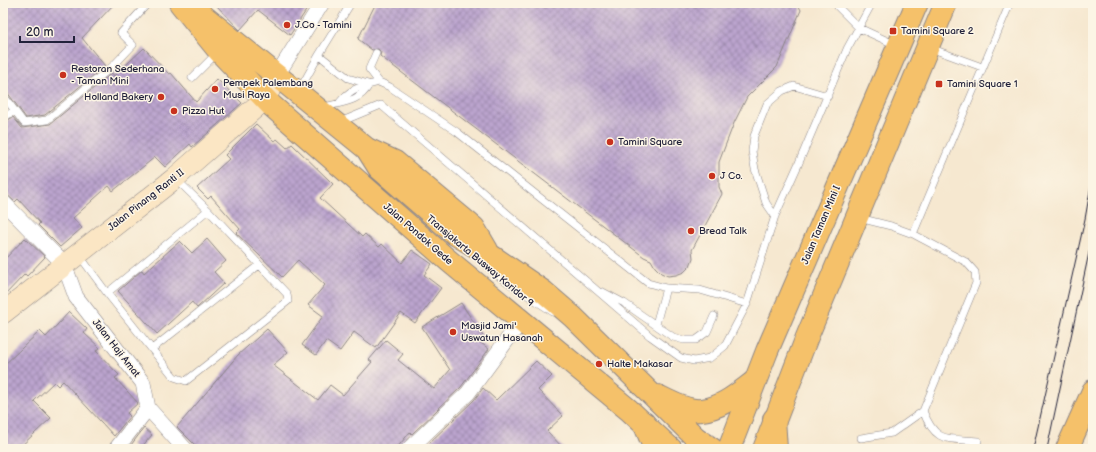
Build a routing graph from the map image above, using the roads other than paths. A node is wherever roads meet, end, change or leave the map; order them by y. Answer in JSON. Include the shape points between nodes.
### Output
{"nodes":[{"id":1,"x":148,"y":3,"type":"edge"},
{"id":2,"x":180,"y":3,"type":"edge"},
{"id":3,"x":187,"y":3,"type":"edge"},
{"id":4,"x":322,"y":3,"type":"edge"},
{"id":5,"x":351,"y":3,"type":"edge"},
{"id":6,"x":836,"y":3,"type":"edge"},
{"id":7,"x":872,"y":3,"type":"edge"},
{"id":8,"x":917,"y":3,"type":"edge"},
{"id":9,"x":946,"y":3,"type":"edge"},
{"id":10,"x":1010,"y":3,"type":"edge"},
{"id":11,"x":858,"y":28,"type":"junction"},
{"id":12,"x":898,"y":46,"type":"junction"},
{"id":13,"x":929,"y":47,"type":"junction"},
{"id":14,"x":219,"y":51,"type":"junction"},
{"id":15,"x":376,"y":53,"type":"dead end"},
{"id":16,"x":319,"y":55,"type":"junction"},
{"id":17,"x":982,"y":67,"type":"junction"},
{"id":18,"x":277,"y":75,"type":"junction"},
{"id":19,"x":192,"y":78,"type":"dead end"},
{"id":20,"x":379,"y":82,"type":"junction"},
{"id":21,"x":369,"y":85,"type":"junction"},
{"id":22,"x":298,"y":92,"type":"junction"},
{"id":23,"x":3,"y":95,"type":"edge"},
{"id":24,"x":828,"y":96,"type":"junction"},
{"id":25,"x":265,"y":99,"type":"junction"},
{"id":26,"x":318,"y":109,"type":"junction"},
{"id":27,"x":14,"y":111,"type":"junction"},
{"id":28,"x":3,"y":118,"type":"edge"},
{"id":29,"x":336,"y":124,"type":"junction"},
{"id":30,"x":367,"y":149,"type":"junction"},
{"id":31,"x":330,"y":157,"type":"junction"},
{"id":32,"x":175,"y":178,"type":"junction"},
{"id":33,"x":373,"y":184,"type":"dead end"},
{"id":34,"x":3,"y":202,"type":"edge"},
{"id":35,"x":208,"y":210,"type":"junction"},
{"id":36,"x":774,"y":216,"type":"junction"},
{"id":37,"x":857,"y":217,"type":"junction"},
{"id":38,"x":418,"y":224,"type":"dead end"},
{"id":39,"x":913,"y":234,"type":"junction"},
{"id":40,"x":481,"y":256,"type":"junction"},
{"id":41,"x":71,"y":258,"type":"junction"},
{"id":42,"x":458,"y":258,"type":"dead end"},
{"id":43,"x":259,"y":265,"type":"junction"},
{"id":44,"x":593,"y":287,"type":"junction"},
{"id":45,"x":666,"y":288,"type":"junction"},
{"id":46,"x":107,"y":293,"type":"junction"},
{"id":47,"x":747,"y":304,"type":"junction"},
{"id":48,"x":3,"y":314,"type":"edge"},
{"id":49,"x":714,"y":316,"type":"dead end"},
{"id":50,"x":521,"y":321,"type":"junction"},
{"id":51,"x":656,"y":324,"type":"junction"},
{"id":52,"x":152,"y":349,"type":"junction"},
{"id":53,"x":581,"y":360,"type":"dead end"},
{"id":54,"x":755,"y":380,"type":"junction"},
{"id":55,"x":1093,"y":392,"type":"edge"},
{"id":56,"x":653,"y":394,"type":"junction"},
{"id":57,"x":148,"y":408,"type":"junction"},
{"id":58,"x":923,"y":411,"type":"junction"},
{"id":59,"x":774,"y":419,"type":"junction"},
{"id":60,"x":644,"y":424,"type":"junction"},
{"id":61,"x":861,"y":438,"type":"dead end"},
{"id":62,"x":978,"y":441,"type":"dead end"},
{"id":63,"x":704,"y":444,"type":"edge"},
{"id":64,"x":116,"y":449,"type":"edge"},
{"id":65,"x":185,"y":449,"type":"edge"},
{"id":66,"x":409,"y":449,"type":"edge"},
{"id":67,"x":655,"y":449,"type":"edge"},
{"id":68,"x":671,"y":449,"type":"edge"},
{"id":69,"x":729,"y":449,"type":"edge"},
{"id":70,"x":764,"y":449,"type":"edge"},
{"id":71,"x":776,"y":449,"type":"edge"},
{"id":72,"x":1067,"y":449,"type":"edge"}],
"edges":[{"from":1,"to":27,"type":"lane","via":[[121,33],[133,45],[114,65],[47,120],[24,123]]},
{"from":2,"to":14,"type":"main road","name":"Jalan Pondok Gede"},
{"from":3,"to":18,"type":"main road"},
{"from":4,"to":18,"type":"street"},
{"from":5,"to":16,"type":"lane"},
{"from":6,"to":11,"type":"lane"},
{"from":7,"to":11,"type":"lane"},
{"from":8,"to":12,"type":"main road","name":"Jalan Taman Mini I"},
{"from":9,"to":13,"type":"main road"},
{"from":10,"to":17,"type":"lane"},
{"from":11,"to":12,"type":"lane"},
{"from":11,"to":24,"type":"lane"},
{"from":12,"to":54,"type":"main road","name":"Jalan Taman Mini I"},
{"from":13,"to":17,"type":"lane"},
{"from":13,"to":37,"type":"main road"},
{"from":14,"to":19,"type":"lane"},
{"from":14,"to":25,"type":"main road","name":"Jalan Pondok Gede"},
{"from":15,"to":20,"type":"lane","via":[[369,69]]},
{"from":16,"to":21,"type":"lane","via":[[348,78]]},
{"from":16,"to":22,"type":"lane"},
{"from":17,"to":39,"type":"lane"},
{"from":18,"to":22,"type":"main road"},
{"from":18,"to":25,"type":"street","name":"Jalan Pinang Ranti II"},
{"from":20,"to":21,"type":"lane"},
{"from":20,"to":45,"type":"lane","via":[[456,132],[648,283]]},
{"from":21,"to":26,"type":"lane","via":[[358,86],[349,91],[340,102]]},
{"from":22,"to":26,"type":"main road"},
{"from":23,"to":27,"type":"lane"},
{"from":24,"to":36,"type":"lane"},
{"from":24,"to":36,"type":"lane","via":[[794,86],[782,91],[767,104],[754,136],[752,151],[766,203]]},
{"from":25,"to":31,"type":"main road","name":"Jalan Pondok Gede"},
{"from":25,"to":32,"type":"street","name":"Jalan Pinang Ranti II"},
{"from":26,"to":29,"type":"main road"},
{"from":27,"to":28,"type":"lane"},
{"from":29,"to":30,"type":"main road"},
{"from":29,"to":44,"type":"lane","via":[[381,106]]},
{"from":30,"to":40,"type":"main road","via":[[379,168]]},
{"from":30,"to":40,"type":"main road","via":[[395,162],[474,228]]},
{"from":31,"to":33,"type":"lane","via":[[350,167]]},
{"from":31,"to":50,"type":"main road","name":"Jalan Pondok Gede"},
{"from":32,"to":35,"type":"lane"},
{"from":32,"to":41,"type":"street","name":"Jalan Pinang Ranti II"},
{"from":34,"to":41,"type":"street"},
{"from":35,"to":43,"type":"lane"},
{"from":35,"to":46,"type":"lane"},
{"from":36,"to":47,"type":"lane"},
{"from":37,"to":39,"type":"lane"},
{"from":37,"to":59,"type":"main road"},
{"from":38,"to":42,"type":"lane","name":"Transjakarta Busway Koridor 9"},
{"from":39,"to":58,"type":"lane","via":[[966,262],[975,272],[976,283]]},
{"from":40,"to":56,"type":"main road","via":[[544,292]]},
{"from":40,"to":63,"type":"lane","name":"Transjakarta Busway Koridor 9","via":[[500,277],[568,322],[670,420]]},
{"from":41,"to":46,"type":"lane"},
{"from":41,"to":48,"type":"street","name":"Jalan Pinang Ranti II"},
{"from":41,"to":57,"type":"street","name":"Jalan Haji Amat","via":[[76,297],[144,383]]},
{"from":43,"to":52,"type":"lane"},
{"from":43,"to":52,"type":"lane","via":[[287,294],[288,301],[189,379],[182,381],[174,377]]},
{"from":44,"to":47,"type":"lane","via":[[650,336],[681,358],[694,361],[710,358],[725,346]]},
{"from":44,"to":51,"type":"lane"},
{"from":45,"to":47,"type":"lane","via":[[700,290]]},
{"from":45,"to":51,"type":"lane"},
{"from":46,"to":52,"type":"lane"},
{"from":49,"to":51,"type":"lane","via":[[707,332],[696,340],[672,337]]},
{"from":50,"to":60,"type":"main road","name":"Jalan Pondok Gede"},
{"from":50,"to":66,"type":"street","via":[[468,393]]},
{"from":53,"to":60,"type":"lane","via":[[626,402]]},
{"from":54,"to":56,"type":"main road","via":[[731,399],[701,411]]},
{"from":54,"to":69,"type":"main road","name":"Jalan Taman Mini I"},
{"from":55,"to":72,"type":"main road"},
{"from":56,"to":63,"type":"main road"},
{"from":57,"to":64,"type":"street"},
{"from":57,"to":65,"type":"street"},
{"from":58,"to":61,"type":"lane","via":[[892,434]]},
{"from":58,"to":62,"type":"lane","via":[[931,430],[939,437]]},
{"from":59,"to":70,"type":"main road"},
{"from":59,"to":71,"type":"main road"},
{"from":60,"to":67,"type":"main road"},
{"from":60,"to":68,"type":"main road","name":"Jalan Pondok Gede"}]}
